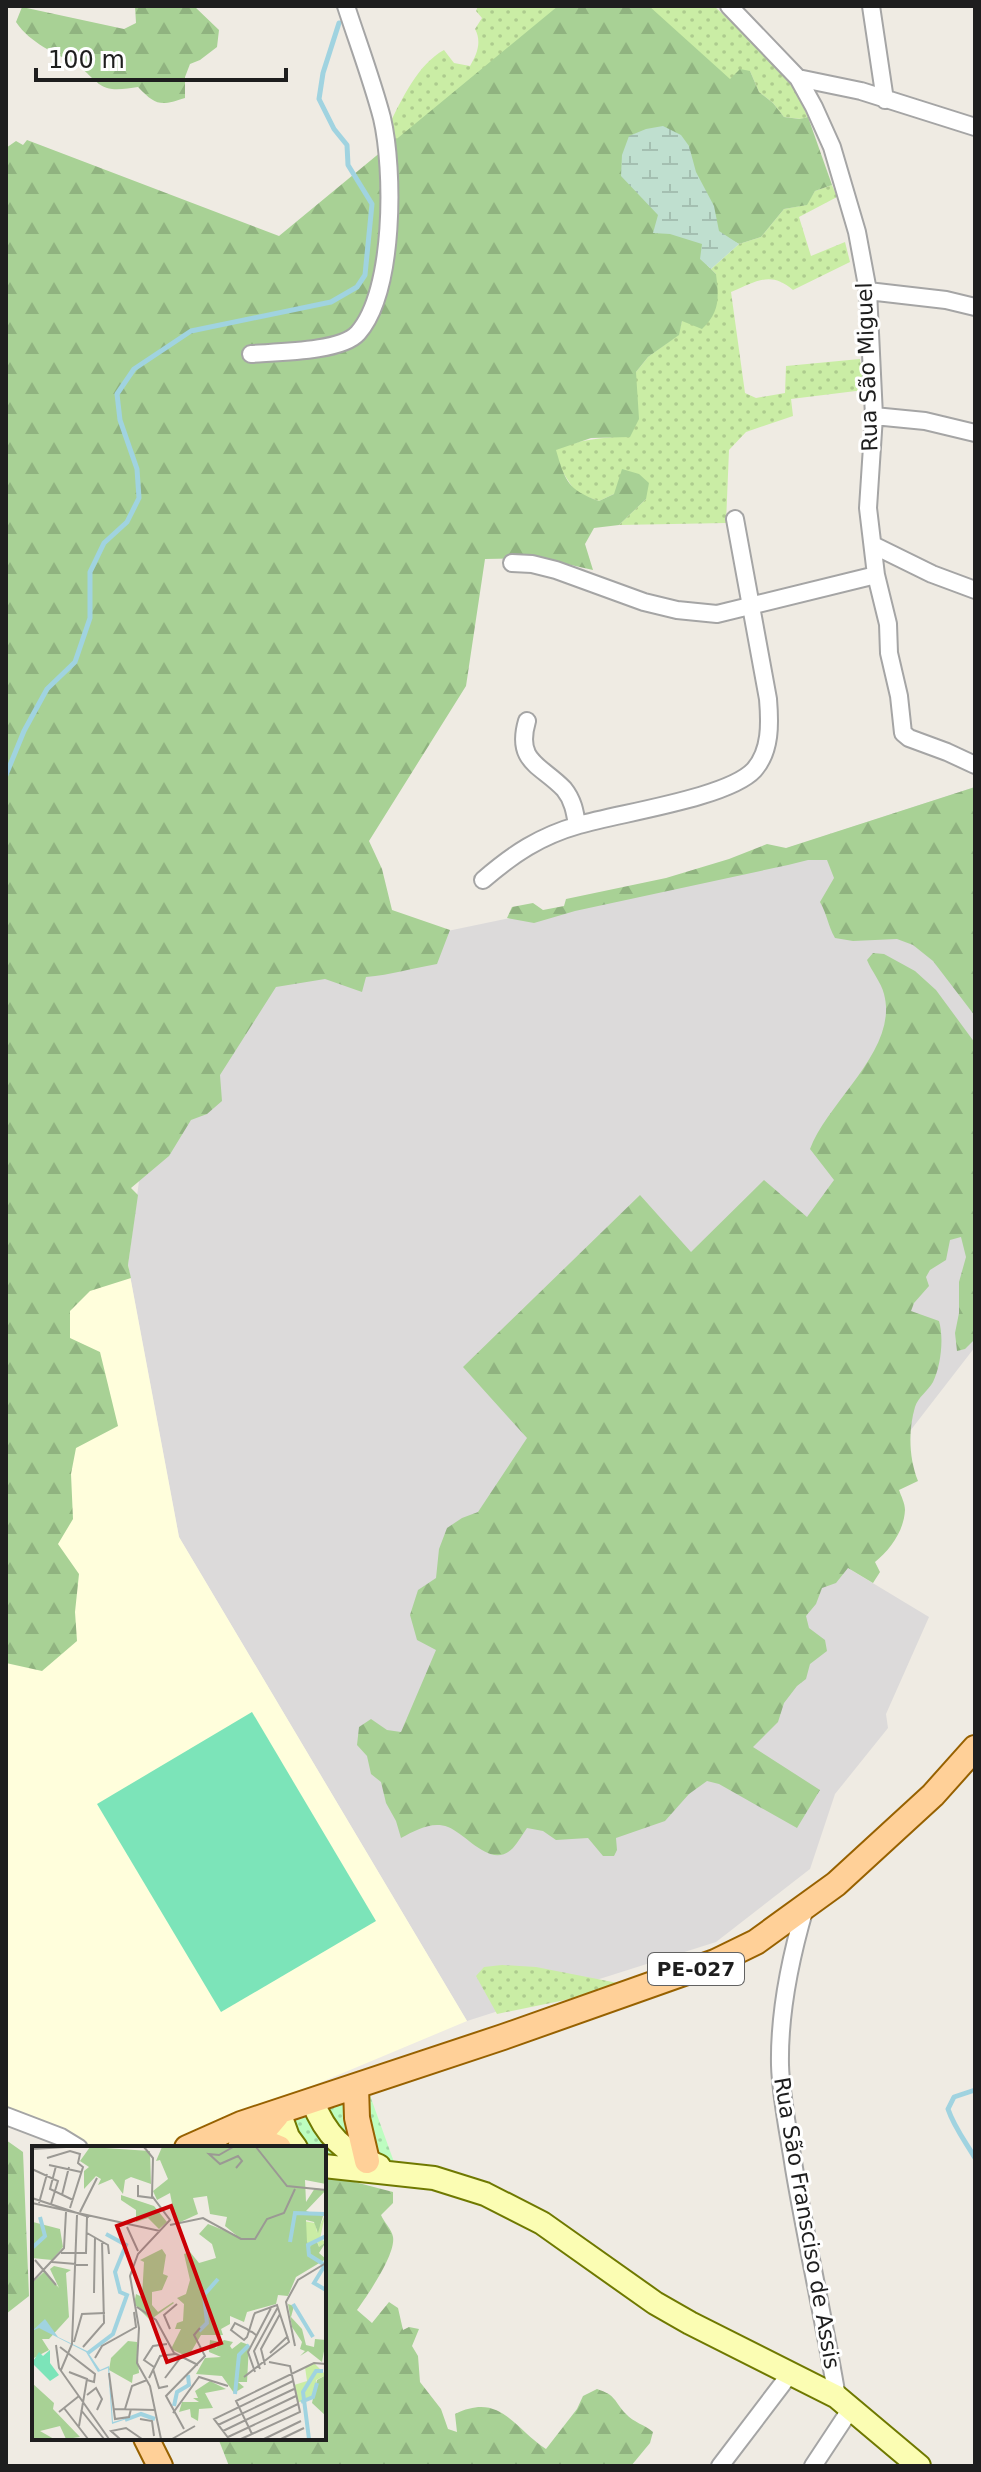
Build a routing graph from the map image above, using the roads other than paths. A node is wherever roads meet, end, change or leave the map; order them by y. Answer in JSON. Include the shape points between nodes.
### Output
{"nodes":[{"id":1,"x":346,"y":6,"type":"edge"},
{"id":2,"x":729,"y":6,"type":"edge"},
{"id":3,"x":871,"y":6,"type":"edge"},
{"id":4,"x":798,"y":78,"type":"junction"},
{"id":5,"x":885,"y":100,"type":"junction"},
{"id":6,"x":975,"y":127,"type":"edge"},
{"id":7,"x":868,"y":291,"type":"junction"},
{"id":8,"x":975,"y":307,"type":"edge"},
{"id":9,"x":251,"y":354,"type":"dead end"},
{"id":10,"x":874,"y":416,"type":"junction"},
{"id":11,"x":975,"y":433,"type":"edge"},
{"id":12,"x":735,"y":519,"type":"dead end"},
{"id":13,"x":873,"y":545,"type":"junction"},
{"id":14,"x":512,"y":563,"type":"dead end"},
{"id":15,"x":876,"y":575,"type":"junction"},
{"id":16,"x":975,"y":590,"type":"edge"},
{"id":17,"x":751,"y":607,"type":"junction"},
{"id":18,"x":527,"y":721,"type":"dead end"},
{"id":19,"x":975,"y":765,"type":"edge"},
{"id":20,"x":577,"y":825,"type":"junction"},
{"id":21,"x":483,"y":880,"type":"dead end"},
{"id":22,"x":975,"y":1748,"type":"edge"},
{"id":23,"x":805,"y":1908,"type":"junction"},
{"id":24,"x":356,"y":2087,"type":"junction"},
{"id":25,"x":312,"y":2100,"type":"junction"},
{"id":26,"x":279,"y":2112,"type":"junction"},
{"id":27,"x":6,"y":2116,"type":"edge"},
{"id":28,"x":248,"y":2143,"type":"edge"},
{"id":29,"x":76,"y":2146,"type":"edge"},
{"id":30,"x":192,"y":2146,"type":"edge"},
{"id":31,"x":295,"y":2146,"type":"edge"},
{"id":32,"x":367,"y":2161,"type":"junction"},
{"id":33,"x":326,"y":2166,"type":"edge"},
{"id":34,"x":398,"y":2173,"type":"junction"},
{"id":35,"x":790,"y":2374,"type":"junction"},
{"id":36,"x":845,"y":2402,"type":"junction"},
{"id":37,"x":150,"y":2440,"type":"edge"},
{"id":38,"x":160,"y":2466,"type":"edge"},
{"id":39,"x":720,"y":2466,"type":"edge"},
{"id":40,"x":813,"y":2466,"type":"edge"},
{"id":41,"x":919,"y":2466,"type":"edge"}],
"edges":[{"from":1,"to":9,"type":"street","via":[[382,119],[389,165],[389,228],[381,284],[357,334],[339,344]]},
{"from":2,"to":4,"type":"street","name":"Rua São Miguel"},
{"from":3,"to":5,"type":"street"},
{"from":4,"to":5,"type":"street"},
{"from":4,"to":7,"type":"street","name":"Rua São Miguel","via":[[836,159]]},
{"from":5,"to":6,"type":"street"},
{"from":7,"to":8,"type":"street"},
{"from":7,"to":10,"type":"street","name":"Rua São Miguel"},
{"from":10,"to":11,"type":"street"},
{"from":10,"to":13,"type":"street","name":"Rua São Miguel","via":[[868,508]]},
{"from":12,"to":17,"type":"street"},
{"from":13,"to":15,"type":"street","name":"Rua São Miguel"},
{"from":13,"to":16,"type":"street"},
{"from":14,"to":17,"type":"street","via":[[556,570],[677,610],[717,614]]},
{"from":15,"to":17,"type":"street"},
{"from":15,"to":19,"type":"street","name":"Rua São Miguel","via":[[903,733]]},
{"from":17,"to":20,"type":"street","via":[[770,726],[756,768],[715,791]]},
{"from":18,"to":20,"type":"street","via":[[527,756],[564,789]]},
{"from":20,"to":21,"type":"street","via":[[533,842]]},
{"from":22,"to":23,"type":"main road","number":"PE-027","via":[[885,1841]]},
{"from":23,"to":24,"type":"main road","number":"PE-027","via":[[715,1962]]},
{"from":23,"to":36,"type":"street","name":"Rua São Fransciso de Assis","via":[[792,1953],[780,2068],[809,2257]]},
{"from":24,"to":25,"type":"main road","number":"PE-027"},
{"from":24,"to":32,"type":"main road"},
{"from":25,"to":26,"type":"main road","number":"PE-027"},
{"from":25,"to":32,"type":"street","via":[[332,2137]]},
{"from":26,"to":28,"type":"main road","number":"PE-027"},
{"from":26,"to":30,"type":"main road","number":"PE-027"},
{"from":26,"to":31,"type":"street"},
{"from":27,"to":29,"type":"street"},
{"from":32,"to":34,"type":"street"},
{"from":33,"to":34,"type":"street"},
{"from":34,"to":35,"type":"street","via":[[485,2194],[542,2223],[655,2303]]},
{"from":35,"to":36,"type":"street"},
{"from":35,"to":39,"type":"street"},
{"from":36,"to":40,"type":"street"},
{"from":36,"to":41,"type":"street"},
{"from":37,"to":38,"type":"main road"}]}
